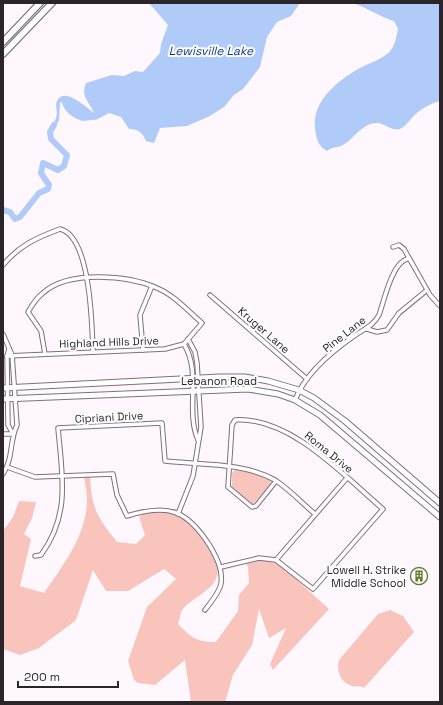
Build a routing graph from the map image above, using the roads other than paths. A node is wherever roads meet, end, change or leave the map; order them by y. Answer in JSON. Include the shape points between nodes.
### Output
{"nodes":[{"id":1,"x":40,"y":3,"type":"edge"},
{"id":2,"x":52,"y":3,"type":"edge"},
{"id":3,"x":34,"y":9,"type":"junction"},
{"id":4,"x":41,"y":15,"type":"junction"},
{"id":5,"x":3,"y":42,"type":"edge"},
{"id":6,"x":3,"y":54,"type":"edge"},
{"id":7,"x":393,"y":247,"type":"dead end"},
{"id":8,"x":409,"y":260,"type":"junction"},
{"id":9,"x":3,"y":265,"type":"edge"},
{"id":10,"x":86,"y":278,"type":"junction"},
{"id":11,"x":152,"y":286,"type":"junction"},
{"id":12,"x":427,"y":290,"type":"junction"},
{"id":13,"x":210,"y":295,"type":"dead end"},
{"id":14,"x":440,"y":306,"type":"edge"},
{"id":15,"x":367,"y":329,"type":"junction"},
{"id":16,"x":3,"y":334,"type":"edge"},
{"id":17,"x":188,"y":340,"type":"junction"},
{"id":18,"x":184,"y":344,"type":"junction"},
{"id":19,"x":9,"y":349,"type":"junction"},
{"id":20,"x":142,"y":350,"type":"junction"},
{"id":21,"x":93,"y":352,"type":"junction"},
{"id":22,"x":45,"y":354,"type":"junction"},
{"id":23,"x":12,"y":355,"type":"junction"},
{"id":24,"x":7,"y":356,"type":"junction"},
{"id":25,"x":192,"y":379,"type":"junction"},
{"id":26,"x":199,"y":379,"type":"junction"},
{"id":27,"x":307,"y":379,"type":"junction"},
{"id":28,"x":8,"y":387,"type":"edge"},
{"id":29,"x":193,"y":390,"type":"junction"},
{"id":30,"x":200,"y":390,"type":"junction"},
{"id":31,"x":299,"y":390,"type":"junction"},
{"id":32,"x":14,"y":398,"type":"junction"},
{"id":33,"x":6,"y":399,"type":"edge"},
{"id":34,"x":295,"y":400,"type":"junction"},
{"id":35,"x":3,"y":434,"type":"edge"},
{"id":36,"x":13,"y":434,"type":"junction"},
{"id":37,"x":198,"y":440,"type":"junction"},
{"id":38,"x":196,"y":465,"type":"junction"},
{"id":39,"x":7,"y":467,"type":"junction"},
{"id":40,"x":230,"y":468,"type":"junction"},
{"id":41,"x":3,"y":474,"type":"edge"},
{"id":42,"x":62,"y":476,"type":"junction"},
{"id":43,"x":346,"y":478,"type":"junction"},
{"id":44,"x":276,"y":481,"type":"junction"},
{"id":45,"x":440,"y":503,"type":"edge"},
{"id":46,"x":178,"y":514,"type":"junction"},
{"id":47,"x":315,"y":514,"type":"junction"},
{"id":48,"x":440,"y":517,"type":"edge"},
{"id":49,"x":36,"y":556,"type":"dead end"},
{"id":50,"x":276,"y":560,"type":"junction"},
{"id":51,"x":221,"y":567,"type":"junction"},
{"id":52,"x":205,"y":610,"type":"dead end"}],
"edges":[{"from":1,"to":3,"type":"main road"},
{"from":2,"to":4,"type":"main road"},
{"from":3,"to":4,"type":"main road"},
{"from":3,"to":5,"type":"main road"},
{"from":4,"to":6,"type":"main road"},
{"from":7,"to":8,"type":"street","via":[[401,246]]},
{"from":8,"to":12,"type":"street","via":[[418,271]]},
{"from":8,"to":15,"type":"street","name":"Pine Lane","via":[[404,260],[398,265],[378,316]]},
{"from":9,"to":10,"type":"street","via":[[14,253],[41,235],[62,230],[78,247],[83,258]]},
{"from":10,"to":11,"type":"street","via":[[123,277]]},
{"from":10,"to":21,"type":"street"},
{"from":10,"to":22,"type":"street","via":[[67,281],[48,289],[33,303],[28,312],[41,331]]},
{"from":11,"to":17,"type":"street","via":[[171,296],[202,323]]},
{"from":11,"to":20,"type":"street","via":[[140,315]]},
{"from":12,"to":14,"type":"street"},
{"from":12,"to":15,"type":"street","via":[[399,313],[387,330],[378,332]]},
{"from":13,"to":27,"type":"street","name":"Kruger Lane"},
{"from":15,"to":27,"type":"street","name":"Pine Lane","via":[[347,342]]},
{"from":16,"to":19,"type":"street"},
{"from":17,"to":18,"type":"street"},
{"from":17,"to":26,"type":"street","via":[[195,352]]},
{"from":18,"to":20,"type":"street","name":"Highland Hills Drive","via":[[165,349]]},
{"from":18,"to":25,"type":"street","via":[[192,363]]},
{"from":19,"to":23,"type":"street"},
{"from":19,"to":24,"type":"street"},
{"from":20,"to":21,"type":"street","name":"Highland Hills Drive"},
{"from":21,"to":22,"type":"street","name":"Highland Hills Drive"},
{"from":22,"to":23,"type":"street","name":"Highland Hills Drive"},
{"from":23,"to":24,"type":"street","name":"Highland Hills Drive"},
{"from":23,"to":28,"type":"street"},
{"from":24,"to":28,"type":"street"},
{"from":25,"to":26,"type":"main road","name":"Lebanon Road"},
{"from":25,"to":28,"type":"main road","name":"Lebanon Road"},
{"from":25,"to":29,"type":"street"},
{"from":26,"to":30,"type":"street"},
{"from":26,"to":31,"type":"main road","name":"Lebanon Road","via":[[245,377]]},
{"from":27,"to":31,"type":"street","name":"Pine Lane"},
{"from":28,"to":32,"type":"street"},
{"from":28,"to":33,"type":"street"},
{"from":29,"to":30,"type":"main road","name":"Lebanon Road"},
{"from":29,"to":32,"type":"main road","name":"Lebanon Road"},
{"from":29,"to":37,"type":"street","via":[[192,418]]},
{"from":30,"to":34,"type":"main road","name":"Lebanon Road","via":[[248,389]]},
{"from":30,"to":37,"type":"street","via":[[201,427]]},
{"from":31,"to":34,"type":"street","name":"Pine Lane"},
{"from":31,"to":45,"type":"main road","name":"Lebanon Road","via":[[345,421]]},
{"from":32,"to":33,"type":"main road","name":"Lebanon Road"},
{"from":32,"to":36,"type":"street","via":[[17,425]]},
{"from":33,"to":36,"type":"street","via":[[8,425]]},
{"from":34,"to":48,"type":"main road","name":"Lebanon Road","via":[[337,428]]},
{"from":35,"to":36,"type":"street"},
{"from":36,"to":39,"type":"street","via":[[12,454]]},
{"from":37,"to":38,"type":"street"},
{"from":38,"to":40,"type":"street"},
{"from":38,"to":42,"type":"street","name":"Cipriani Drive","via":[[165,461],[162,423],[58,428]]},
{"from":38,"to":46,"type":"street"},
{"from":39,"to":41,"type":"street"},
{"from":39,"to":42,"type":"street","via":[[35,477]]},
{"from":40,"to":43,"type":"street","name":"Roma Drive","via":[[233,422],[247,420],[269,425],[310,445]]},
{"from":40,"to":44,"type":"street","via":[[252,471]]},
{"from":40,"to":44,"type":"street","via":[[228,487],[252,507],[256,506]]},
{"from":42,"to":46,"type":"street","via":[[113,474],[116,495],[127,516],[151,510]]},
{"from":42,"to":49,"type":"street","via":[[63,494],[58,524],[49,544],[41,555]]},
{"from":43,"to":47,"type":"street"},
{"from":43,"to":50,"type":"street","name":"Roma Drive","via":[[383,509],[313,589]]},
{"from":44,"to":47,"type":"street"},
{"from":46,"to":51,"type":"street","via":[[198,527]]},
{"from":47,"to":50,"type":"street"},
{"from":50,"to":51,"type":"street","via":[[259,558]]},
{"from":51,"to":52,"type":"street","via":[[221,584]]}]}
